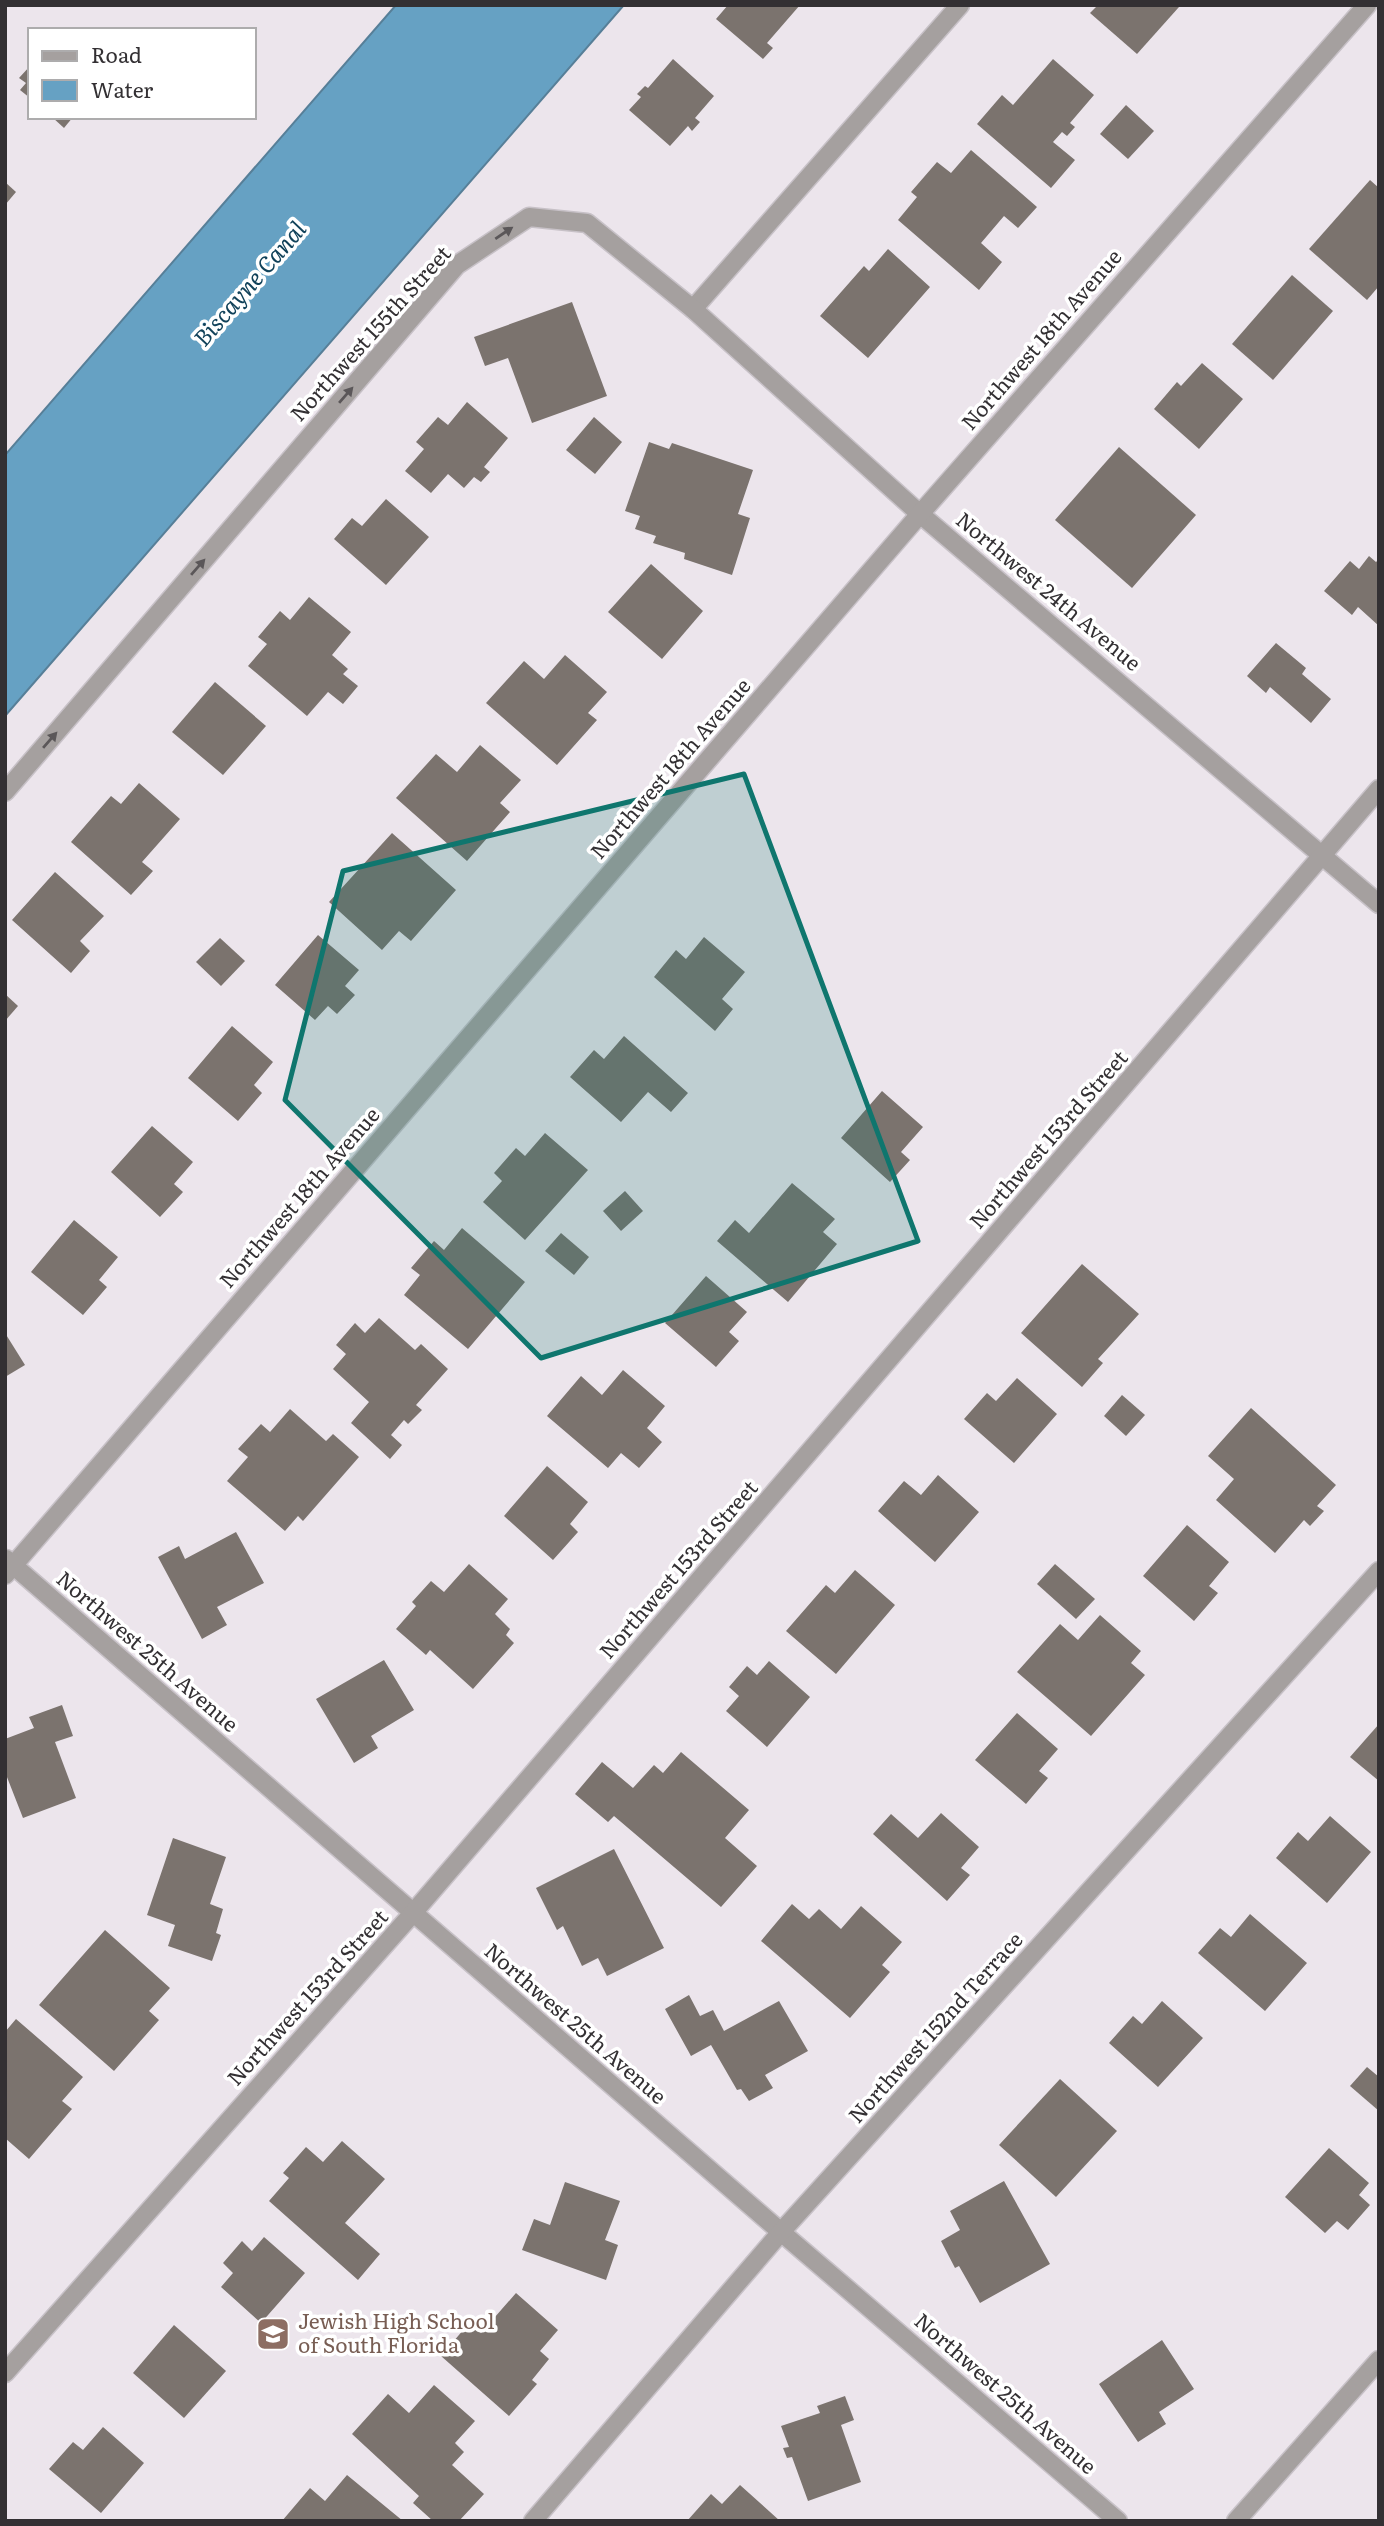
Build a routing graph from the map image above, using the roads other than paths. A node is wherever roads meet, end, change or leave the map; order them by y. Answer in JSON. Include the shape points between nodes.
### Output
{"nodes":[{"id":1,"x":960,"y":5,"type":"edge"},
{"id":2,"x":1367,"y":5,"type":"edge"},
{"id":3,"x":694,"y":309,"type":"junction"},
{"id":4,"x":920,"y":514,"type":"junction"},
{"id":5,"x":1379,"y":789,"type":"edge"},
{"id":6,"x":5,"y":792,"type":"edge"},
{"id":7,"x":1322,"y":855,"type":"junction"},
{"id":8,"x":1379,"y":904,"type":"edge"},
{"id":9,"x":8,"y":1566,"type":"edge"},
{"id":10,"x":1379,"y":1571,"type":"edge"},
{"id":11,"x":413,"y":1913,"type":"junction"},
{"id":12,"x":781,"y":2232,"type":"junction"},
{"id":13,"x":1379,"y":2360,"type":"edge"},
{"id":14,"x":5,"y":2373,"type":"edge"},
{"id":15,"x":533,"y":2521,"type":"edge"},
{"id":16,"x":1118,"y":2521,"type":"edge"},
{"id":17,"x":1236,"y":2521,"type":"edge"}],
"edges":[{"from":1,"to":3,"type":"street"},
{"from":2,"to":4,"type":"street","name":"Northwest 18th Avenue"},
{"from":3,"to":4,"type":"street","name":"Northwest 24th Avenue"},
{"from":6,"to":3,"type":"street","name":"Northwest 155th Street","one_way":true,"via":[[457,265],[529,217],[587,223]]},
{"from":4,"to":7,"type":"street","name":"Northwest 24th Avenue"},
{"from":4,"to":9,"type":"street","name":"Northwest 18th Avenue"},
{"from":5,"to":7,"type":"street","name":"Northwest 153rd Street"},
{"from":7,"to":8,"type":"street","name":"Northwest 24th Avenue"},
{"from":7,"to":11,"type":"street","name":"Northwest 153rd Street"},
{"from":9,"to":11,"type":"street","name":"Northwest 25th Avenue"},
{"from":10,"to":12,"type":"street","name":"Northwest 152nd Terrace"},
{"from":11,"to":12,"type":"street","name":"Northwest 25th Avenue"},
{"from":11,"to":14,"type":"street","name":"Northwest 153rd Street"},
{"from":12,"to":15,"type":"street","name":"Northwest 152nd Terrace"},
{"from":12,"to":16,"type":"street","name":"Northwest 25th Avenue"},
{"from":13,"to":17,"type":"street"}]}
